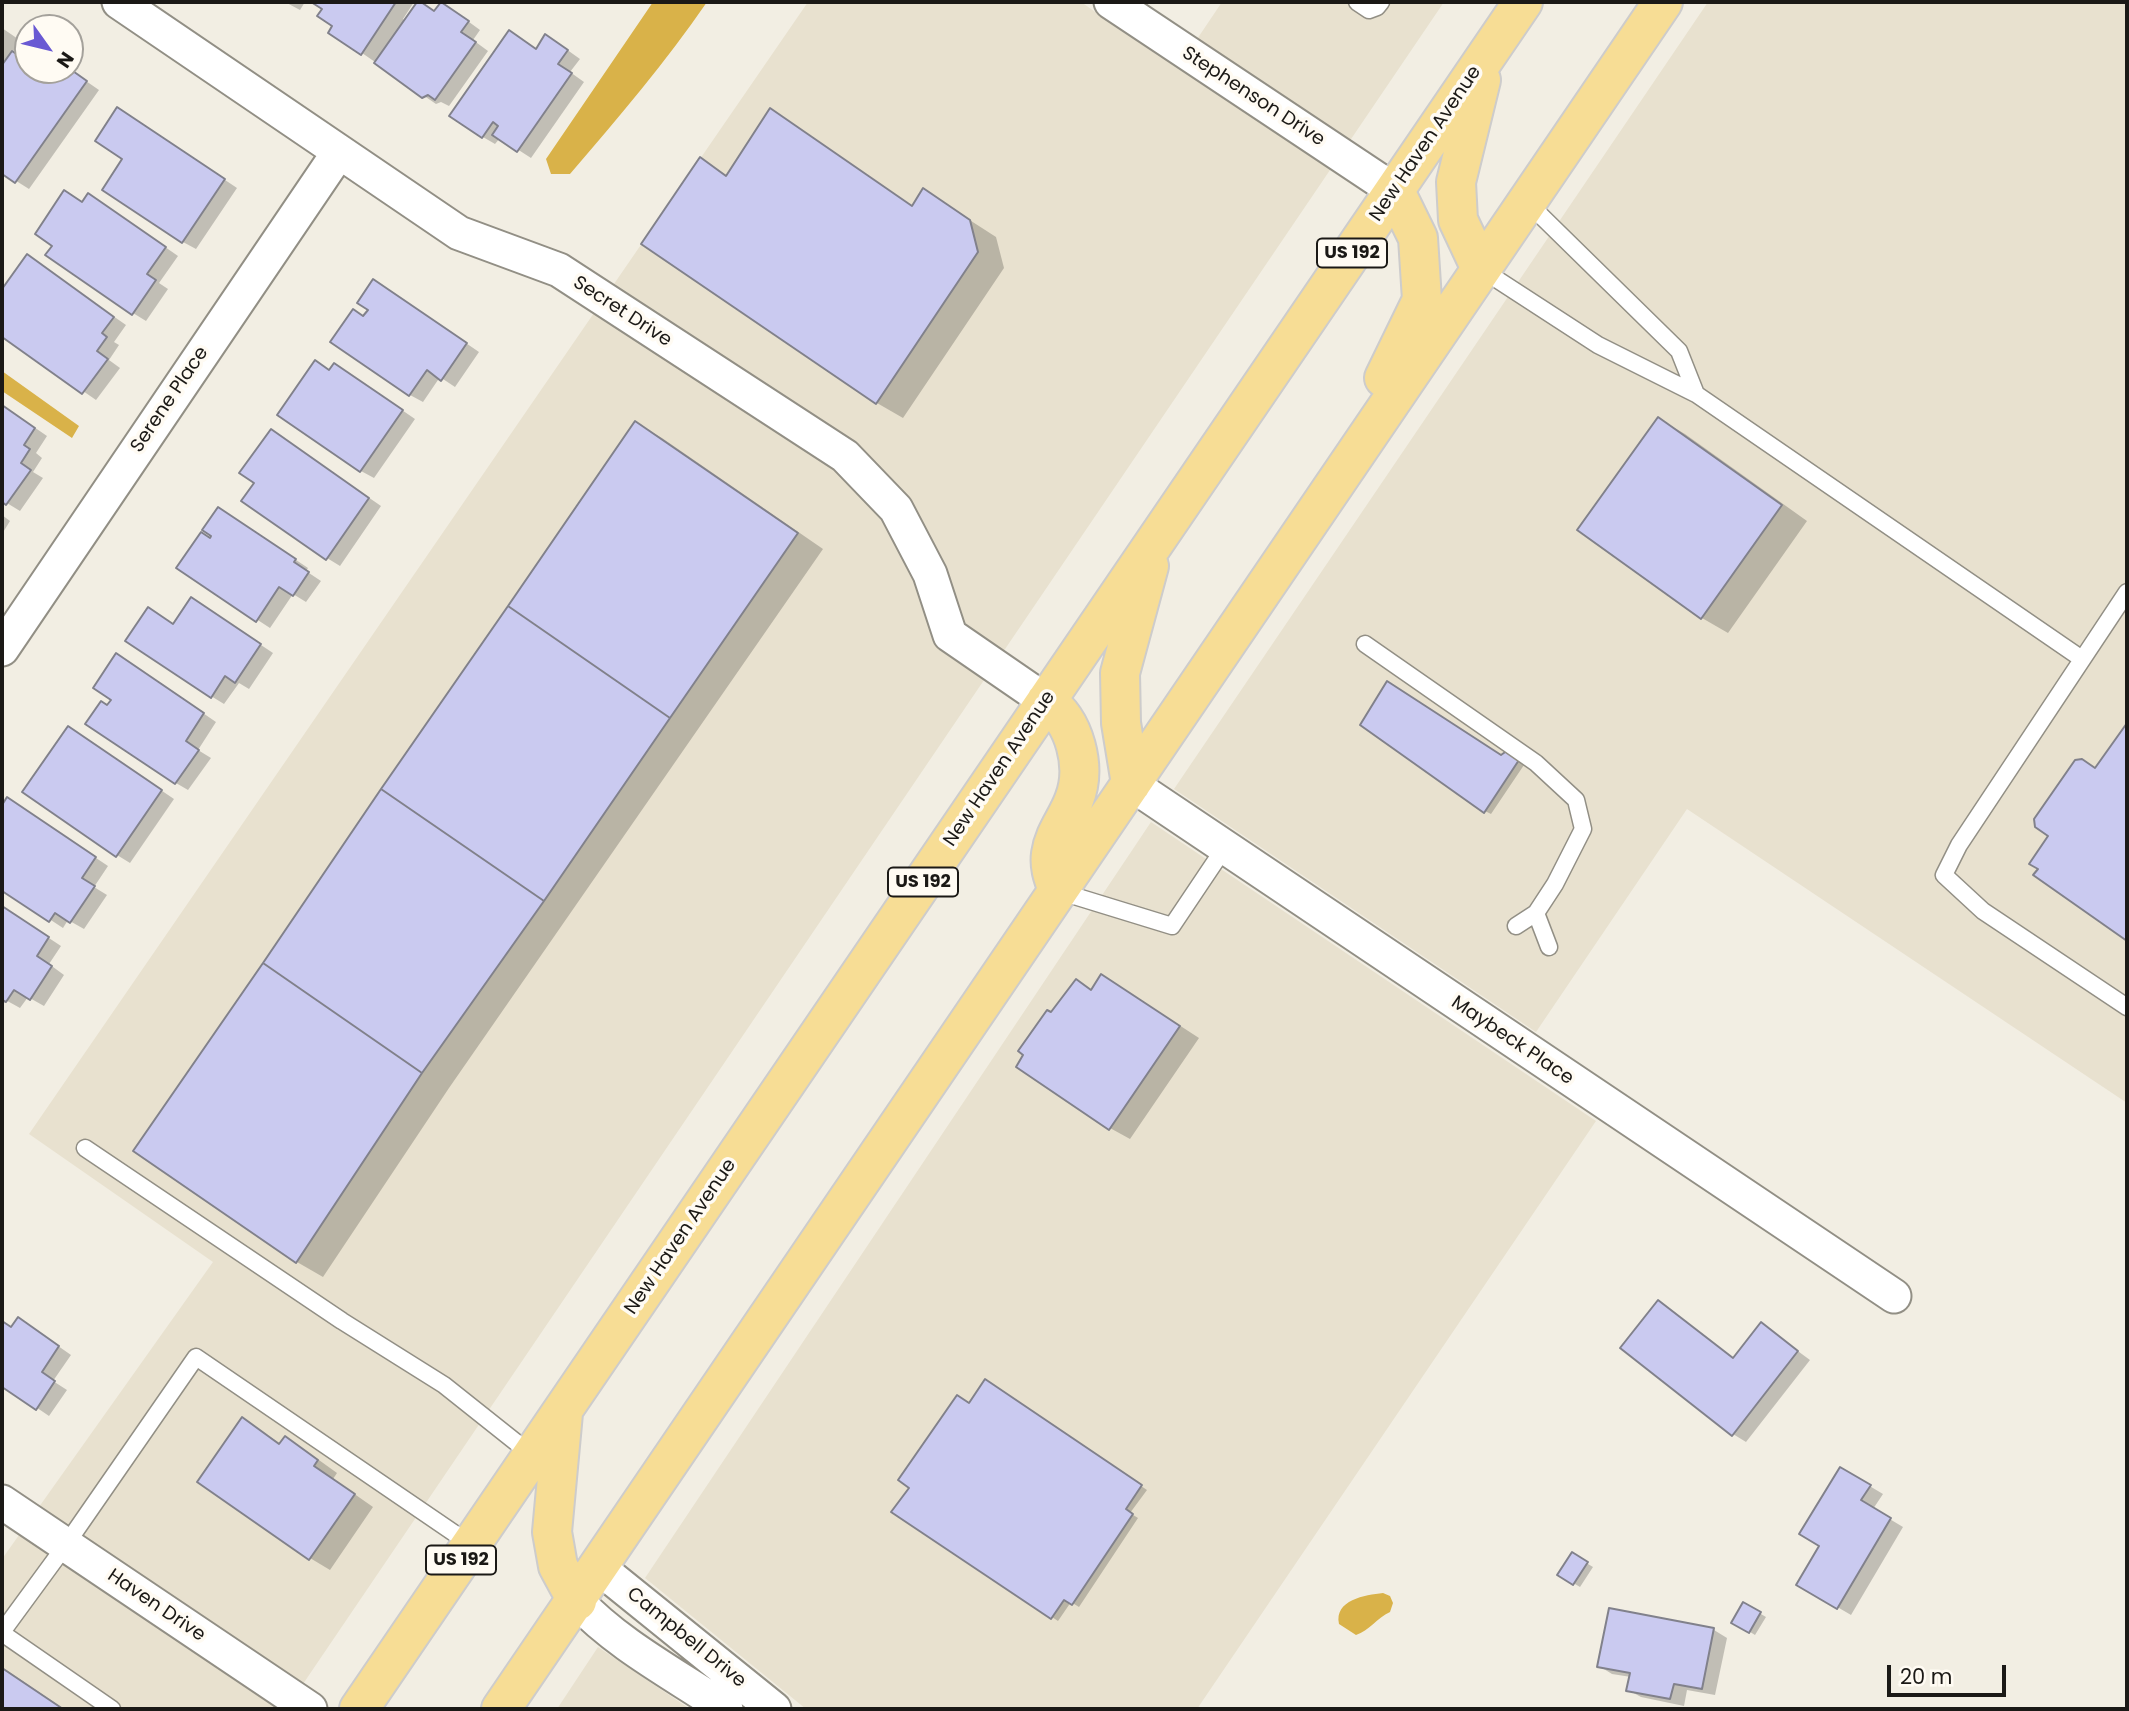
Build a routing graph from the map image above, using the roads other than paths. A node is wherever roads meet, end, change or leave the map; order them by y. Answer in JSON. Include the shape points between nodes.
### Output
{"nodes":[{"id":1,"x":119,"y":2,"type":"edge"},
{"id":2,"x":1111,"y":2,"type":"edge"},
{"id":3,"x":1357,"y":2,"type":"edge"},
{"id":4,"x":1381,"y":2,"type":"edge"},
{"id":5,"x":1522,"y":2,"type":"edge"},
{"id":6,"x":1663,"y":2,"type":"edge"},
{"id":7,"x":1487,"y":55,"type":"junction"},
{"id":8,"x":340,"y":152,"type":"junction"},
{"id":9,"x":1395,"y":191,"type":"junction"},
{"id":10,"x":1527,"y":201,"type":"junction"},
{"id":11,"x":1481,"y":269,"type":"junction"},
{"id":12,"x":1696,"y":394,"type":"junction"},
{"id":13,"x":1317,"y":512,"type":"junction"},
{"id":14,"x":1157,"y":537,"type":"junction"},
{"id":15,"x":2127,"y":592,"type":"edge"},
{"id":16,"x":1365,"y":644,"type":"dead end"},
{"id":17,"x":2,"y":649,"type":"edge"},
{"id":18,"x":2082,"y":659,"type":"junction"},
{"id":19,"x":1046,"y":701,"type":"junction"},
{"id":20,"x":1131,"y":784,"type":"junction"},
{"id":21,"x":1225,"y":847,"type":"junction"},
{"id":22,"x":1058,"y":891,"type":"junction"},
{"id":23,"x":1536,"y":913,"type":"junction"},
{"id":24,"x":1516,"y":926,"type":"dead end"},
{"id":25,"x":1549,"y":947,"type":"dead end"},
{"id":26,"x":2127,"y":1007,"type":"edge"},
{"id":27,"x":85,"y":1148,"type":"dead end"},
{"id":28,"x":1894,"y":1296,"type":"dead end"},
{"id":29,"x":563,"y":1410,"type":"junction"},
{"id":30,"x":532,"y":1455,"type":"junction"},
{"id":31,"x":2,"y":1502,"type":"edge"},
{"id":32,"x":471,"y":1545,"type":"junction"},
{"id":33,"x":65,"y":1546,"type":"junction"},
{"id":34,"x":598,"y":1567,"type":"junction"},
{"id":35,"x":577,"y":1601,"type":"junction"},
{"id":36,"x":2,"y":1632,"type":"edge"},
{"id":37,"x":111,"y":1709,"type":"edge"},
{"id":38,"x":310,"y":1709,"type":"edge"},
{"id":39,"x":359,"y":1709,"type":"edge"},
{"id":40,"x":501,"y":1709,"type":"edge"},
{"id":41,"x":726,"y":1709,"type":"edge"},
{"id":42,"x":774,"y":1709,"type":"edge"}],
"edges":[{"from":1,"to":8,"type":"street","name":"Secret Drive"},
{"from":2,"to":9,"type":"street","name":"Stephenson Drive"},
{"from":3,"to":4,"type":"lane","via":[[1369,10]]},
{"from":5,"to":7,"type":"main road","name":"New Haven Avenue","number":"US 192"},
{"from":6,"to":10,"type":"main road"},
{"from":7,"to":9,"type":"main road","name":"New Haven Avenue","number":"US 192"},
{"from":7,"to":11,"type":"main road","via":[[1456,182],[1458,220]]},
{"from":8,"to":17,"type":"street","name":"Serene Place"},
{"from":8,"to":19,"type":"street","name":"Secret Drive","via":[[459,233],[559,270],[845,456],[895,509],[930,574],[950,635]]},
{"from":9,"to":13,"type":"main road","via":[[1418,238],[1422,300]]},
{"from":9,"to":14,"type":"main road","name":"New Haven Avenue","number":"US 192"},
{"from":10,"to":11,"type":"main road"},
{"from":10,"to":12,"type":"lane","via":[[1679,351]]},
{"from":11,"to":12,"type":"lane","via":[[1598,345]]},
{"from":11,"to":13,"type":"main road"},
{"from":12,"to":18,"type":"lane"},
{"from":13,"to":20,"type":"main road"},
{"from":14,"to":19,"type":"main road","name":"New Haven Avenue","number":"US 192"},
{"from":14,"to":20,"type":"main road","via":[[1120,673],[1121,723]]},
{"from":15,"to":18,"type":"lane"},
{"from":16,"to":23,"type":"lane","via":[[1536,763],[1576,800],[1583,829]]},
{"from":18,"to":26,"type":"lane","via":[[1959,845],[1944,875],[1983,911]]},
{"from":19,"to":22,"type":"main road","via":[[1067,725],[1079,760],[1075,798],[1051,854],[1050,869]]},
{"from":19,"to":29,"type":"main road","name":"New Haven Avenue","number":"US 192"},
{"from":20,"to":21,"type":"street","name":"Maybeck Place"},
{"from":20,"to":22,"type":"main road"},
{"from":21,"to":22,"type":"lane","via":[[1172,926]]},
{"from":21,"to":28,"type":"street","name":"Maybeck Place"},
{"from":22,"to":34,"type":"main road"},
{"from":23,"to":24,"type":"lane"},
{"from":23,"to":25,"type":"lane"},
{"from":27,"to":30,"type":"lane","via":[[444,1385]]},
{"from":29,"to":30,"type":"main road","name":"New Haven Avenue","number":"US 192"},
{"from":29,"to":35,"type":"main road","via":[[552,1532],[558,1566]]},
{"from":30,"to":32,"type":"main road","name":"New Haven Avenue","number":"US 192"},
{"from":31,"to":33,"type":"street","name":"Haven Drive"},
{"from":32,"to":33,"type":"lane","via":[[196,1357]]},
{"from":32,"to":39,"type":"main road","name":"New Haven Avenue","number":"US 192"},
{"from":33,"to":36,"type":"lane"},
{"from":33,"to":38,"type":"street","name":"Haven Drive"},
{"from":34,"to":35,"type":"main road"},
{"from":34,"to":42,"type":"street","name":"Campbell Drive"},
{"from":35,"to":40,"type":"main road"},
{"from":35,"to":41,"type":"street","name":"Campbell Drive","via":[[614,1634]]},
{"from":36,"to":37,"type":"lane"}]}
